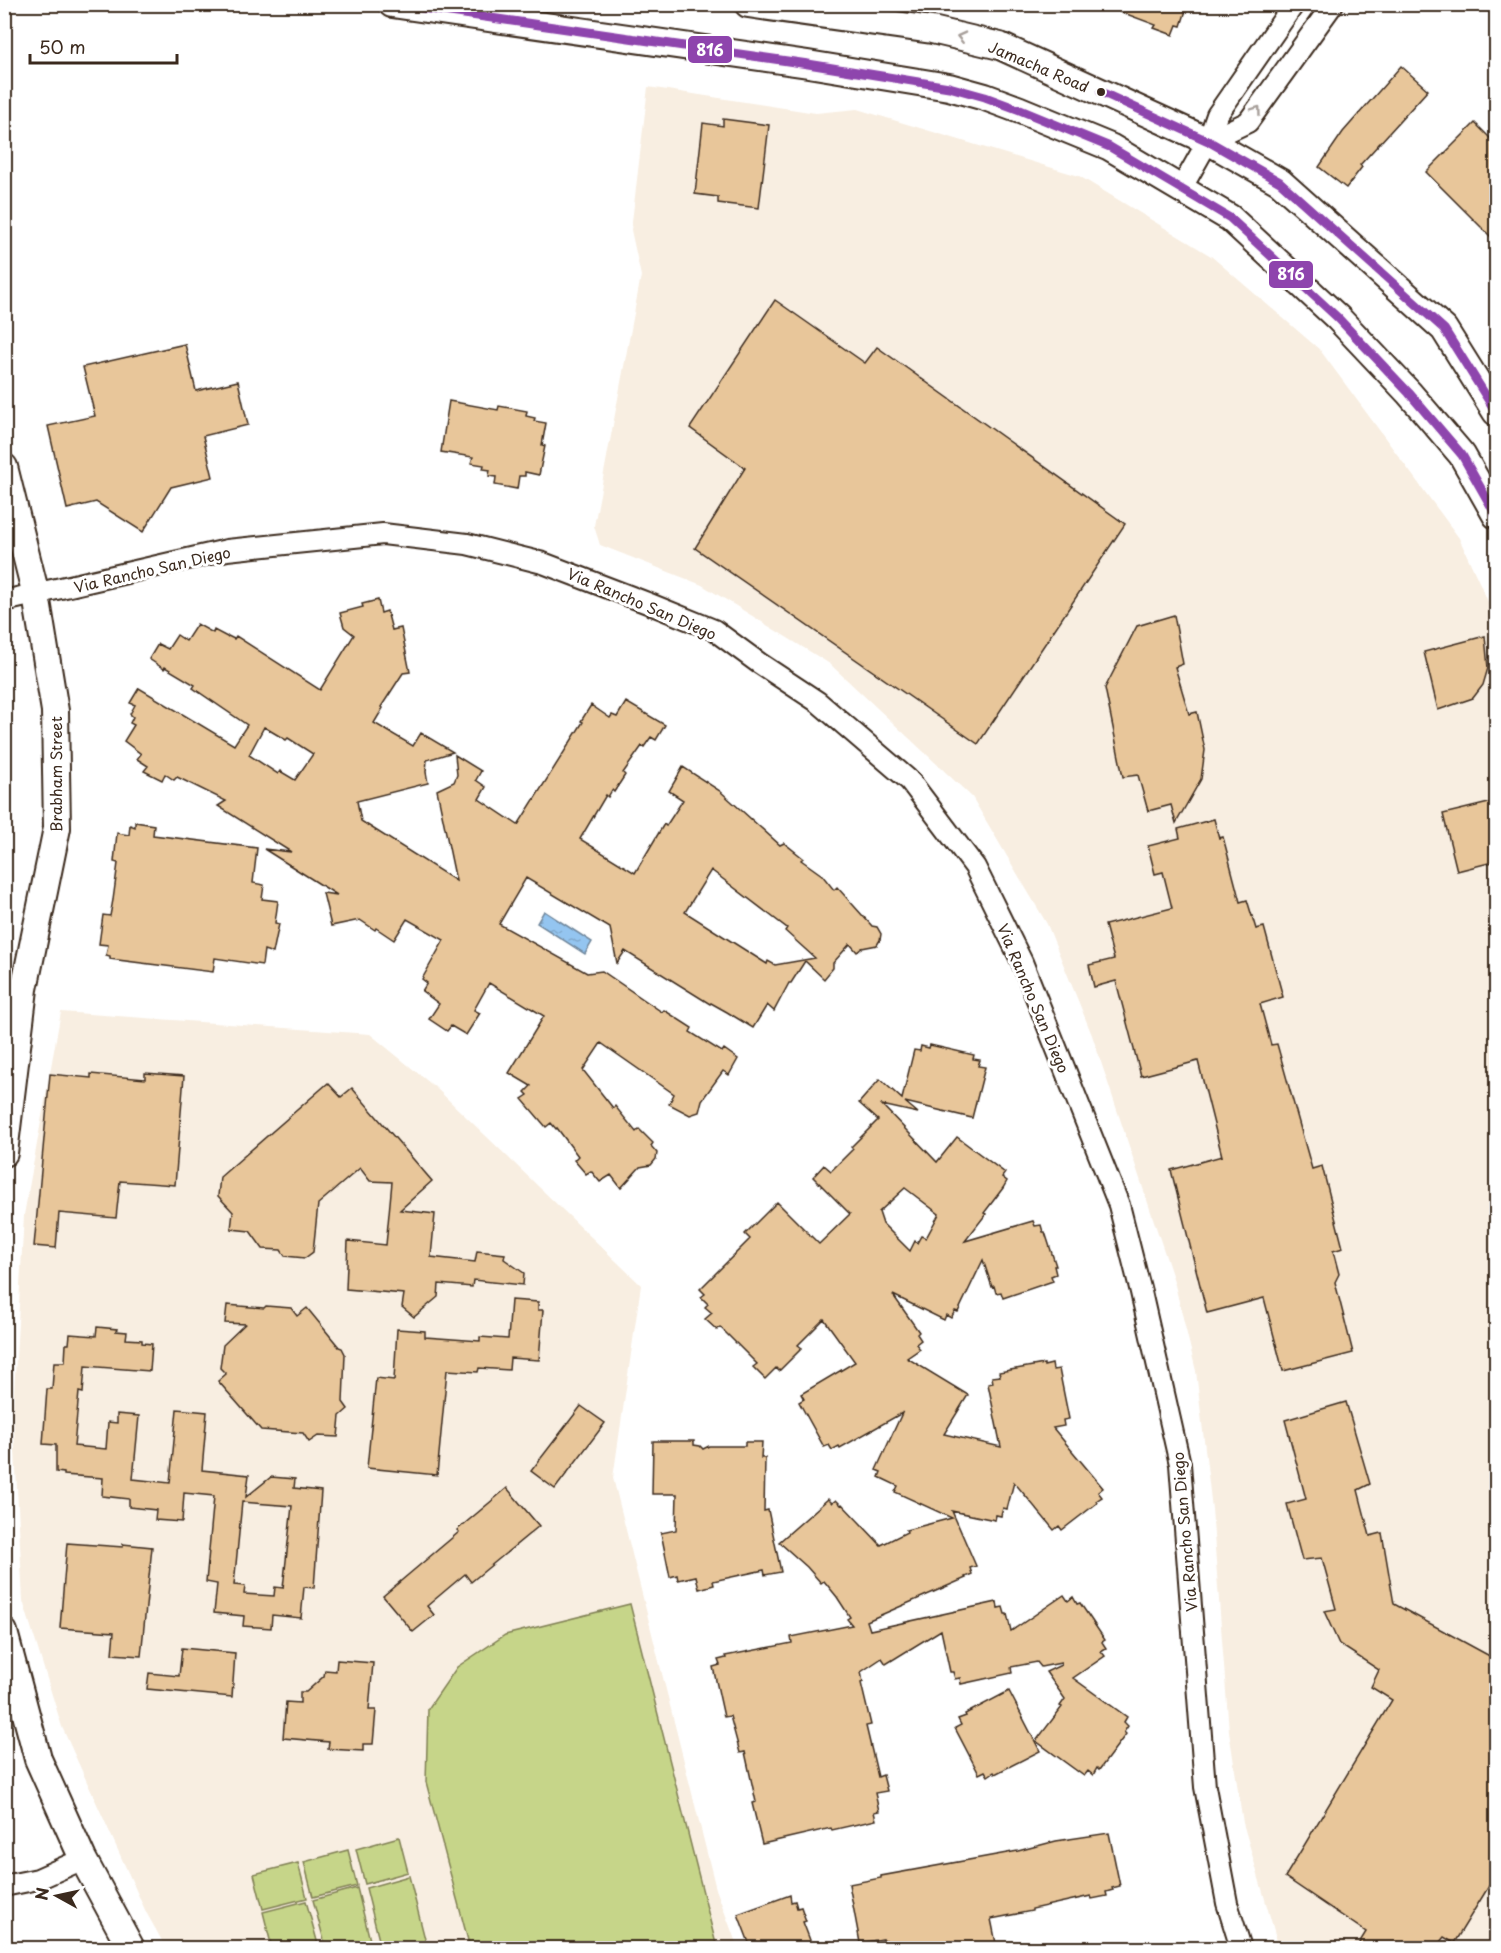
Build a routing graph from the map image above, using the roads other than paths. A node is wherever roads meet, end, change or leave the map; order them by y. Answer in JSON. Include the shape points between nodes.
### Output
{"nodes":[{"id":1,"x":392,"y":4,"type":"edge"},
{"id":2,"x":748,"y":4,"type":"edge"},
{"id":3,"x":1294,"y":4,"type":"edge"},
{"id":4,"x":1333,"y":4,"type":"edge"},
{"id":5,"x":1208,"y":141,"type":"junction"},
{"id":6,"x":1181,"y":189,"type":"junction"},
{"id":7,"x":1497,"y":412,"type":"edge"},
{"id":8,"x":4,"y":467,"type":"edge"},
{"id":9,"x":1497,"y":515,"type":"edge"},
{"id":10,"x":36,"y":595,"type":"junction"},
{"id":11,"x":4,"y":601,"type":"edge"},
{"id":12,"x":4,"y":1153,"type":"edge"},
{"id":13,"x":4,"y":1632,"type":"edge"},
{"id":14,"x":83,"y":1859,"type":"junction"},
{"id":15,"x":4,"y":1886,"type":"edge"},
{"id":16,"x":131,"y":1948,"type":"edge"},
{"id":17,"x":1241,"y":1948,"type":"edge"}],
"edges":[{"from":1,"to":6,"type":"main road","via":[[949,87],[1020,110],[1110,147]]},
{"from":5,"to":2,"type":"main road","name":"Jamacha Road","one_way":true,"via":[[1000,46],[932,30]]},
{"from":3,"to":5,"type":"street","via":[[1217,116]]},
{"from":5,"to":4,"type":"street","one_way":true,"via":[[1248,122]]},
{"from":5,"to":6,"type":"street"},
{"from":5,"to":7,"type":"main road","name":"Jamacha Road","via":[[1280,182],[1444,329]]},
{"from":6,"to":9,"type":"main road","via":[[1230,218],[1338,318],[1462,455]]},
{"from":8,"to":10,"type":"main road","name":"Brabham Street"},
{"from":10,"to":11,"type":"street","name":"Via Rancho San Diego"},
{"from":10,"to":12,"type":"main road","name":"Brabham Street","via":[[55,711],[57,828],[24,988]]},
{"from":10,"to":17,"type":"street","name":"Via Rancho San Diego","via":[[227,550],[383,534],[467,544],[536,561],[714,630],[818,702],[910,781],[975,867],[1022,962],[1119,1205],[1179,1464],[1205,1787],[1227,1903]]},
{"from":13,"to":14,"type":"main road","via":[[38,1759]]},
{"from":14,"to":15,"type":"street","via":[[38,1879]]},
{"from":14,"to":16,"type":"main road"}]}
